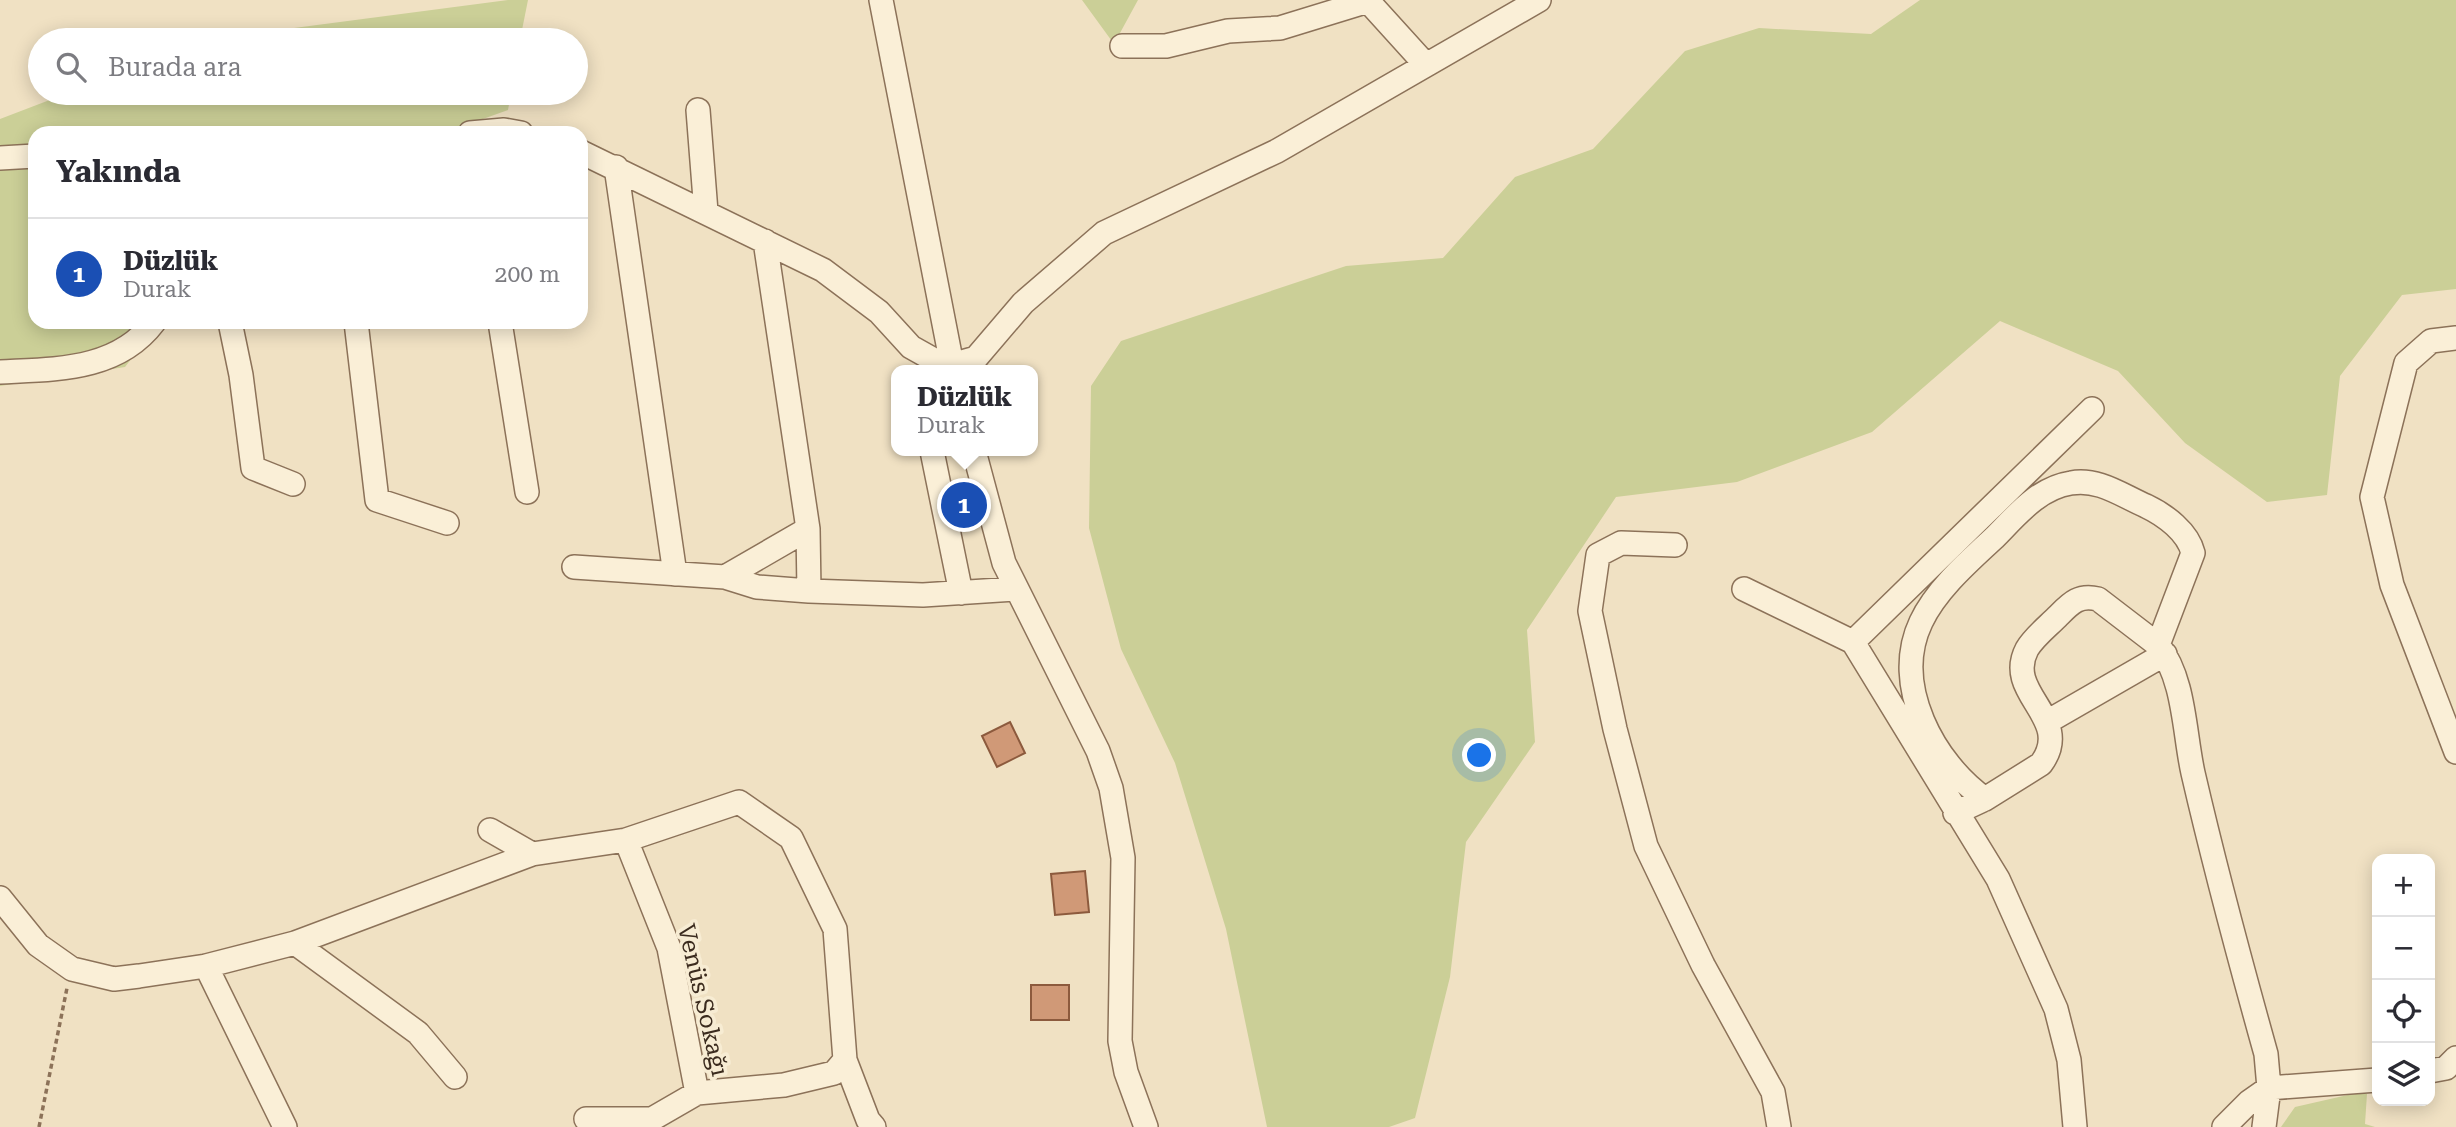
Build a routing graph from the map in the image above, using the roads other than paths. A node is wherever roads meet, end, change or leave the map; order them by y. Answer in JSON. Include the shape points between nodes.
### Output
{"nodes":[{"id":1,"x":881,"y":0,"type":"edge"},
{"id":2,"x":1539,"y":0,"type":"edge"},
{"id":3,"x":1122,"y":46,"type":"dead end"},
{"id":4,"x":1426,"y":65,"type":"junction"},
{"id":5,"x":698,"y":110,"type":"dead end"},
{"id":6,"x":588,"y":155,"type":"edge"},
{"id":7,"x":28,"y":156,"type":"edge"},
{"id":8,"x":0,"y":158,"type":"edge"},
{"id":9,"x":616,"y":167,"type":"junction"},
{"id":10,"x":706,"y":212,"type":"junction"},
{"id":11,"x":765,"y":241,"type":"junction"},
{"id":12,"x":150,"y":329,"type":"edge"},
{"id":13,"x":231,"y":329,"type":"edge"},
{"id":14,"x":357,"y":329,"type":"edge"},
{"id":15,"x":501,"y":329,"type":"edge"},
{"id":16,"x":2456,"y":338,"type":"edge"},
{"id":17,"x":945,"y":365,"type":"edge"},
{"id":18,"x":951,"y":365,"type":"edge"},
{"id":19,"x":959,"y":365,"type":"edge"},
{"id":20,"x":0,"y":372,"type":"edge"},
{"id":21,"x":2092,"y":409,"type":"dead end"},
{"id":22,"x":933,"y":456,"type":"edge"},
{"id":23,"x":975,"y":456,"type":"edge"},
{"id":24,"x":293,"y":484,"type":"dead end"},
{"id":25,"x":527,"y":492,"type":"dead end"},
{"id":26,"x":447,"y":523,"type":"dead end"},
{"id":27,"x":808,"y":529,"type":"junction"},
{"id":28,"x":1675,"y":545,"type":"dead end"},
{"id":29,"x":573,"y":567,"type":"dead end"},
{"id":30,"x":675,"y":574,"type":"junction"},
{"id":31,"x":725,"y":577,"type":"junction"},
{"id":32,"x":1015,"y":589,"type":"junction"},
{"id":33,"x":1744,"y":589,"type":"dead end"},
{"id":34,"x":809,"y":591,"type":"junction"},
{"id":35,"x":961,"y":593,"type":"junction"},
{"id":36,"x":1853,"y":642,"type":"junction"},
{"id":37,"x":2162,"y":650,"type":"junction"},
{"id":38,"x":2048,"y":722,"type":"junction"},
{"id":39,"x":2456,"y":752,"type":"edge"},
{"id":40,"x":1985,"y":799,"type":"junction"},
{"id":41,"x":1955,"y":813,"type":"junction"},
{"id":42,"x":489,"y":830,"type":"dead end"},
{"id":43,"x":626,"y":840,"type":"junction"},
{"id":44,"x":532,"y":854,"type":"junction"},
{"id":45,"x":0,"y":898,"type":"edge"},
{"id":46,"x":295,"y":943,"type":"junction"},
{"id":47,"x":206,"y":966,"type":"junction"},
{"id":48,"x":2456,"y":1058,"type":"edge"},
{"id":49,"x":845,"y":1060,"type":"junction"},
{"id":50,"x":2435,"y":1071,"type":"edge"},
{"id":51,"x":455,"y":1077,"type":"dead end"},
{"id":52,"x":2372,"y":1080,"type":"edge"},
{"id":53,"x":2269,"y":1088,"type":"junction"},
{"id":54,"x":697,"y":1093,"type":"junction"},
{"id":55,"x":586,"y":1119,"type":"dead end"},
{"id":56,"x":285,"y":1127,"type":"edge"},
{"id":57,"x":874,"y":1127,"type":"edge"},
{"id":58,"x":1146,"y":1127,"type":"edge"},
{"id":59,"x":1779,"y":1127,"type":"edge"},
{"id":60,"x":2076,"y":1127,"type":"edge"},
{"id":61,"x":2224,"y":1127,"type":"edge"},
{"id":62,"x":2264,"y":1127,"type":"edge"}],
"edges":[{"from":1,"to":18,"type":"street"},
{"from":2,"to":4,"type":"street"},
{"from":3,"to":4,"type":"street","via":[[1166,46],[1228,31],[1280,28],[1368,1]]},
{"from":4,"to":19,"type":"street","via":[[1277,151],[1104,233],[1023,303],[976,358]]},
{"from":5,"to":10,"type":"street"},
{"from":6,"to":9,"type":"street"},
{"from":7,"to":8,"type":"street"},
{"from":9,"to":10,"type":"street"},
{"from":9,"to":30,"type":"street"},
{"from":10,"to":11,"type":"street"},
{"from":11,"to":17,"type":"street","via":[[823,270],[879,312],[911,347]]},
{"from":11,"to":27,"type":"street"},
{"from":12,"to":20,"type":"street","via":[[126,349],[88,365]]},
{"from":13,"to":24,"type":"street","via":[[253,468]]},
{"from":14,"to":26,"type":"street","via":[[377,500]]},
{"from":15,"to":25,"type":"street"},
{"from":16,"to":39,"type":"street","via":[[2431,341],[2406,363],[2372,497],[2392,585]]},
{"from":21,"to":36,"type":"street"},
{"from":22,"to":35,"type":"street"},
{"from":23,"to":32,"type":"street"},
{"from":27,"to":31,"type":"street"},
{"from":27,"to":34,"type":"street"},
{"from":28,"to":59,"type":"street","via":[[1621,543],[1598,555],[1590,611],[1646,846],[1703,965],[1773,1092]]},
{"from":29,"to":30,"type":"street"},
{"from":30,"to":31,"type":"street"},
{"from":31,"to":34,"type":"street","via":[[757,587]]},
{"from":32,"to":35,"type":"street"},
{"from":32,"to":58,"type":"street","via":[[1098,751],[1111,788],[1123,858],[1120,1041]]},
{"from":33,"to":36,"type":"street"},
{"from":34,"to":35,"type":"street"},
{"from":36,"to":41,"type":"street"},
{"from":37,"to":38,"type":"street"},
{"from":37,"to":38,"type":"street","via":[[2098,599],[2074,600],[2036,638],[2023,659],[2023,681]]},
{"from":37,"to":40,"type":"street","via":[[2193,553],[2187,537],[2158,512],[2097,483],[2070,483],[2036,497],[1932,605],[1914,639],[1911,673],[1919,711],[1948,767]]},
{"from":37,"to":53,"type":"street","via":[[2181,701],[2193,771],[2266,1054]]},
{"from":38,"to":40,"type":"street","via":[[2051,747],[2041,764]]},
{"from":40,"to":41,"type":"street"},
{"from":41,"to":60,"type":"street","via":[[1998,879],[2056,1009],[2070,1060]]},
{"from":42,"to":44,"type":"street"},
{"from":43,"to":44,"type":"street"},
{"from":43,"to":49,"type":"street","via":[[739,802],[791,838],[835,929]]},
{"from":43,"to":54,"type":"street","name":"Venüs Sokağı","via":[[669,948]]},
{"from":44,"to":46,"type":"street"},
{"from":45,"to":47,"type":"street","via":[[38,945],[72,969],[114,979]]},
{"from":46,"to":47,"type":"street"},
{"from":46,"to":51,"type":"street","via":[[418,1033]]},
{"from":47,"to":56,"type":"street"},
{"from":48,"to":50,"type":"street"},
{"from":49,"to":54,"type":"street","name":"Venüs Sokağı","via":[[834,1073],[784,1084]]},
{"from":49,"to":57,"type":"street"},
{"from":52,"to":53,"type":"street"},
{"from":53,"to":61,"type":"street"},
{"from":53,"to":62,"type":"street"},
{"from":54,"to":55,"type":"street","name":"Venüs Sokağı","via":[[652,1119]]}]}
